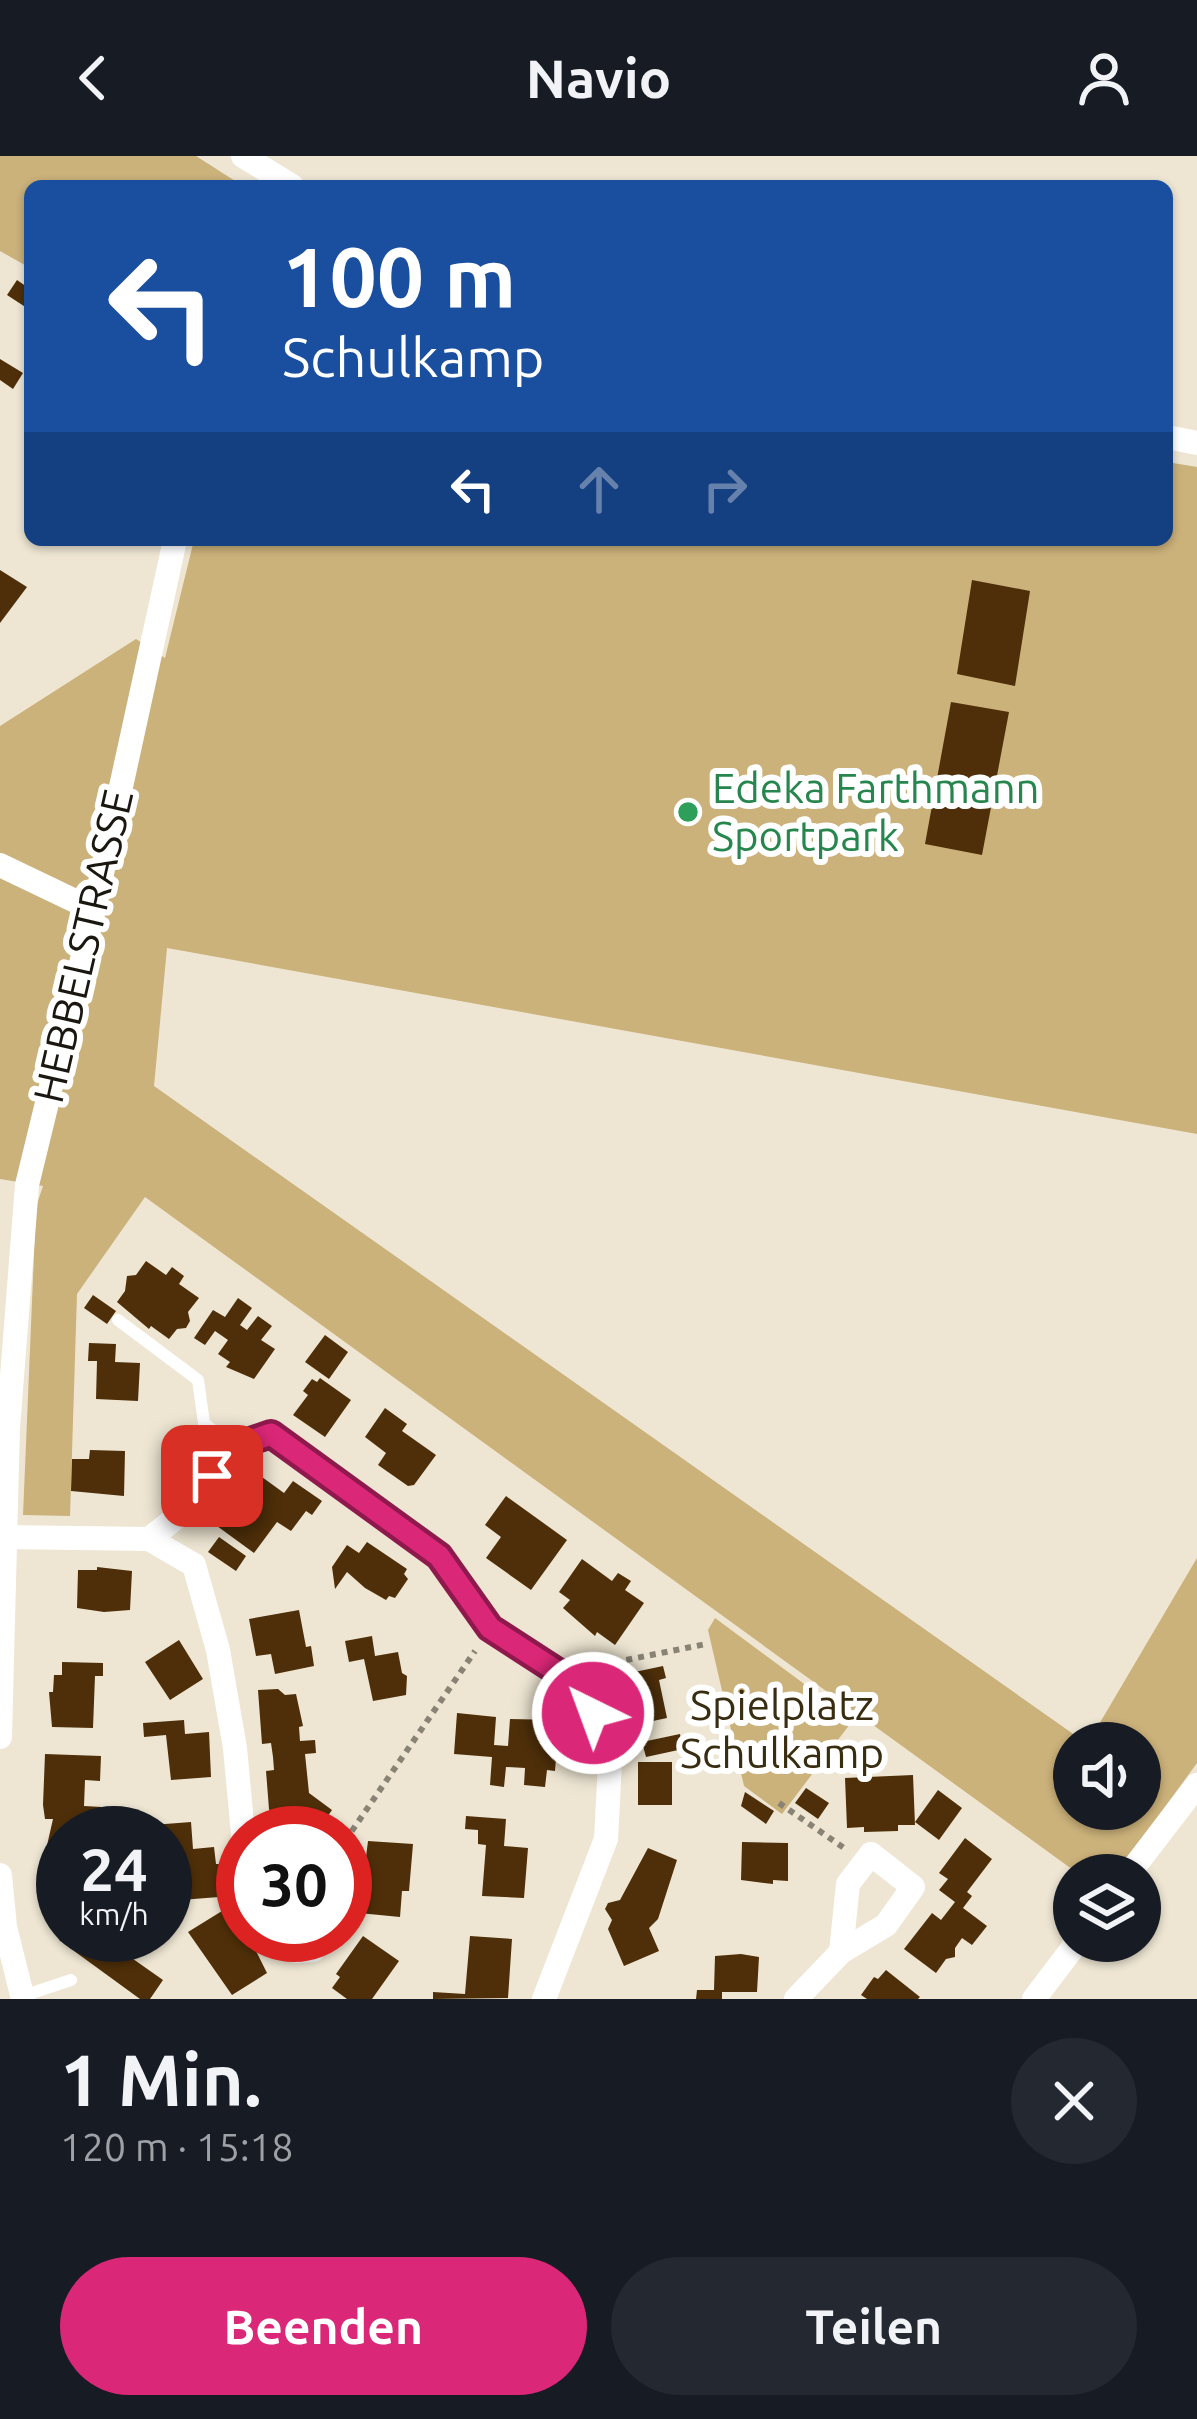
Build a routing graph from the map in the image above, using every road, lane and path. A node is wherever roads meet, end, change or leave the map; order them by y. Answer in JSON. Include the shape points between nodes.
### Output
{"nodes":[{"id":1,"x":243,"y":156,"type":"edge"},
{"id":2,"x":282,"y":180,"type":"edge"},
{"id":3,"x":174,"y":546,"type":"edge"},
{"id":4,"x":0,"y":865,"type":"edge"},
{"id":5,"x":94,"y":910,"type":"junction"},
{"id":6,"x":118,"y":1320,"type":"dead end"},
{"id":7,"x":4,"y":1428,"type":"edge"},
{"id":8,"x":233,"y":1447,"type":"junction"},
{"id":9,"x":6,"y":1537,"type":"junction"},
{"id":10,"x":149,"y":1539,"type":"junction"},
{"id":11,"x":490,"y":1628,"type":"junction"},
{"id":12,"x":706,"y":1644,"type":"dead end"},
{"id":13,"x":575,"y":1683,"type":"junction"},
{"id":14,"x":0,"y":1737,"type":"edge"},
{"id":15,"x":1197,"y":1785,"type":"edge"},
{"id":16,"x":779,"y":1802,"type":"dead end"},
{"id":17,"x":240,"y":1806,"type":"edge"},
{"id":18,"x":368,"y":1806,"type":"edge"},
{"id":19,"x":1144,"y":1854,"type":"edge"},
{"id":20,"x":865,"y":1862,"type":"junction"},
{"id":21,"x":0,"y":1875,"type":"edge"},
{"id":22,"x":841,"y":1952,"type":"junction"},
{"id":23,"x":1062,"y":1962,"type":"edge"},
{"id":24,"x":71,"y":1980,"type":"dead end"},
{"id":25,"x":23,"y":1997,"type":"edge"},
{"id":26,"x":544,"y":1999,"type":"edge"},
{"id":27,"x":796,"y":1999,"type":"edge"},
{"id":28,"x":1034,"y":1999,"type":"edge"}],
"edges":[{"from":1,"to":2,"type":"street"},
{"from":3,"to":5,"type":"street","name":"HEBBELSTRASSE"},
{"from":4,"to":5,"type":"street"},
{"from":5,"to":7,"type":"street","name":"HEBBELSTRASSE","via":[[27,1185]]},
{"from":6,"to":8,"type":"lane","via":[[198,1380],[204,1423]]},
{"from":7,"to":9,"type":"street","name":"HEBBELSTRASSE"},
{"from":8,"to":10,"type":"street","via":[[191,1506]]},
{"from":8,"to":11,"type":"street","via":[[271,1434],[439,1556]]},
{"from":9,"to":10,"type":"street"},
{"from":9,"to":14,"type":"street","name":"HEBBELSTRASSE"},
{"from":10,"to":17,"type":"street","via":[[194,1565],[218,1650]]},
{"from":11,"to":13,"type":"street"},
{"from":11,"to":18,"type":"path"},
{"from":12,"to":13,"type":"path","via":[[584,1668]]},
{"from":13,"to":26,"type":"street","via":[[610,1744],[606,1839]]},
{"from":15,"to":19,"type":"street"},
{"from":16,"to":20,"type":"path"},
{"from":20,"to":22,"type":"street","via":[[848,1884]]},
{"from":20,"to":22,"type":"street","via":[[871,1854],[914,1887],[886,1925]]},
{"from":21,"to":25,"type":"street"},
{"from":22,"to":27,"type":"street"},
{"from":23,"to":28,"type":"street"},
{"from":24,"to":25,"type":"lane"}]}
